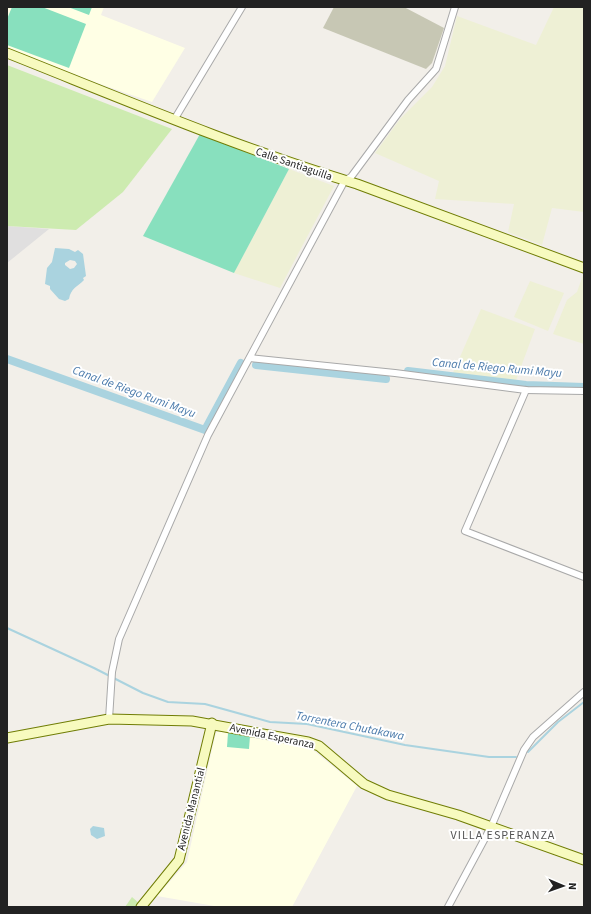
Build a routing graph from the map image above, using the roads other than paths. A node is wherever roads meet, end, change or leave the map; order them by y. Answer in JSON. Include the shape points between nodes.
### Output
{"nodes":[{"id":1,"x":242,"y":7,"type":"edge"},
{"id":2,"x":454,"y":7,"type":"edge"},
{"id":3,"x":7,"y":53,"type":"edge"},
{"id":4,"x":174,"y":120,"type":"junction"},
{"id":5,"x":345,"y":180,"type":"junction"},
{"id":6,"x":584,"y":268,"type":"edge"},
{"id":7,"x":250,"y":358,"type":"junction"},
{"id":8,"x":526,"y":390,"type":"junction"},
{"id":9,"x":584,"y":391,"type":"edge"},
{"id":10,"x":584,"y":577,"type":"edge"},
{"id":11,"x":584,"y":692,"type":"edge"},
{"id":12,"x":109,"y":718,"type":"junction"},
{"id":13,"x":212,"y":723,"type":"junction"},
{"id":14,"x":7,"y":738,"type":"edge"},
{"id":15,"x":491,"y":827,"type":"junction"},
{"id":16,"x":584,"y":860,"type":"edge"},
{"id":17,"x":141,"y":907,"type":"edge"},
{"id":18,"x":448,"y":907,"type":"edge"}],
"edges":[{"from":1,"to":4,"type":"street"},
{"from":2,"to":5,"type":"street","via":[[436,69],[408,100],[351,177]]},
{"from":3,"to":4,"type":"main road","name":"Calle Santiaguilla"},
{"from":4,"to":5,"type":"main road","name":"Calle Santiaguilla"},
{"from":5,"to":6,"type":"main road","name":"Calle Santiaguilla"},
{"from":5,"to":7,"type":"street"},
{"from":7,"to":8,"type":"street"},
{"from":7,"to":12,"type":"street","via":[[208,435],[119,639],[112,675]]},
{"from":8,"to":9,"type":"street"},
{"from":8,"to":10,"type":"street","via":[[465,531]]},
{"from":11,"to":15,"type":"street","via":[[533,736]]},
{"from":12,"to":13,"type":"main road","name":"Avenida Esperanza","via":[[192,720]]},
{"from":12,"to":14,"type":"main road","name":"Avenida Esperanza"},
{"from":13,"to":15,"type":"main road","name":"Avenida Esperanza","via":[[319,746],[364,784],[388,795]]},
{"from":13,"to":17,"type":"main road","name":"Avenida Manantial","via":[[179,860]]},
{"from":15,"to":16,"type":"main road","name":"Avenida Esperanza"},
{"from":15,"to":18,"type":"street"}]}
